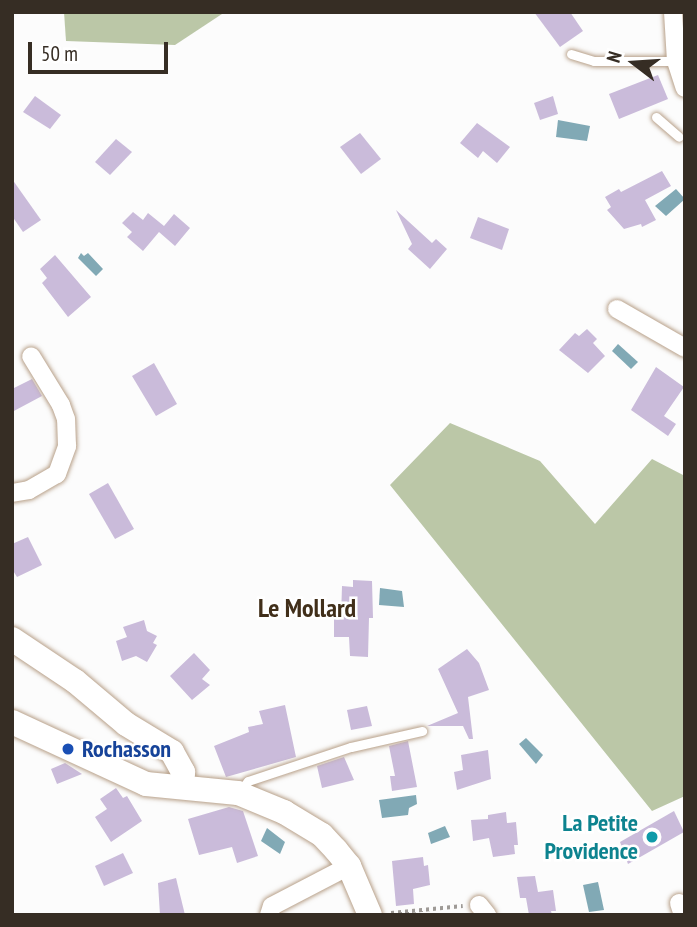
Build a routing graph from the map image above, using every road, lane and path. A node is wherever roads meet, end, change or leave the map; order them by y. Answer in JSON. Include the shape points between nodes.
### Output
{"nodes":[{"id":1,"x":673,"y":12,"type":"edge"},
{"id":2,"x":571,"y":54,"type":"dead end"},
{"id":3,"x":676,"y":61,"type":"junction"},
{"id":4,"x":685,"y":88,"type":"edge"},
{"id":5,"x":656,"y":117,"type":"dead end"},
{"id":6,"x":679,"y":137,"type":"dead end"},
{"id":7,"x":617,"y":309,"type":"dead end"},
{"id":8,"x":685,"y":348,"type":"edge"},
{"id":9,"x":31,"y":356,"type":"dead end"},
{"id":10,"x":12,"y":493,"type":"edge"},
{"id":11,"x":12,"y":639,"type":"edge"},
{"id":12,"x":12,"y":722,"type":"edge"},
{"id":13,"x":422,"y":731,"type":"dead end"},
{"id":14,"x":182,"y":785,"type":"junction"},
{"id":15,"x":238,"y":793,"type":"junction"},
{"id":16,"x":349,"y":866,"type":"junction"},
{"id":17,"x":483,"y":910,"type":"edge"},
{"id":18,"x":377,"y":914,"type":"edge"},
{"id":19,"x":269,"y":915,"type":"edge"}],
"edges":[{"from":1,"to":3,"type":"street"},
{"from":2,"to":3,"type":"lane","via":[[594,61]]},
{"from":3,"to":4,"type":"street"},
{"from":5,"to":6,"type":"lane"},
{"from":7,"to":8,"type":"street"},
{"from":9,"to":10,"type":"street","via":[[61,405],[67,446],[57,474],[29,490]]},
{"from":11,"to":14,"type":"main road","via":[[75,681],[126,724],[172,752],[183,772]]},
{"from":12,"to":14,"type":"main road","via":[[146,784]]},
{"from":13,"to":15,"type":"lane","via":[[292,766],[248,782]]},
{"from":14,"to":15,"type":"main road"},
{"from":15,"to":16,"type":"main road","via":[[285,812],[322,835]]},
{"from":16,"to":18,"type":"main road"},
{"from":16,"to":19,"type":"street","via":[[272,905]]},
{"from":17,"to":18,"type":"path"}]}
